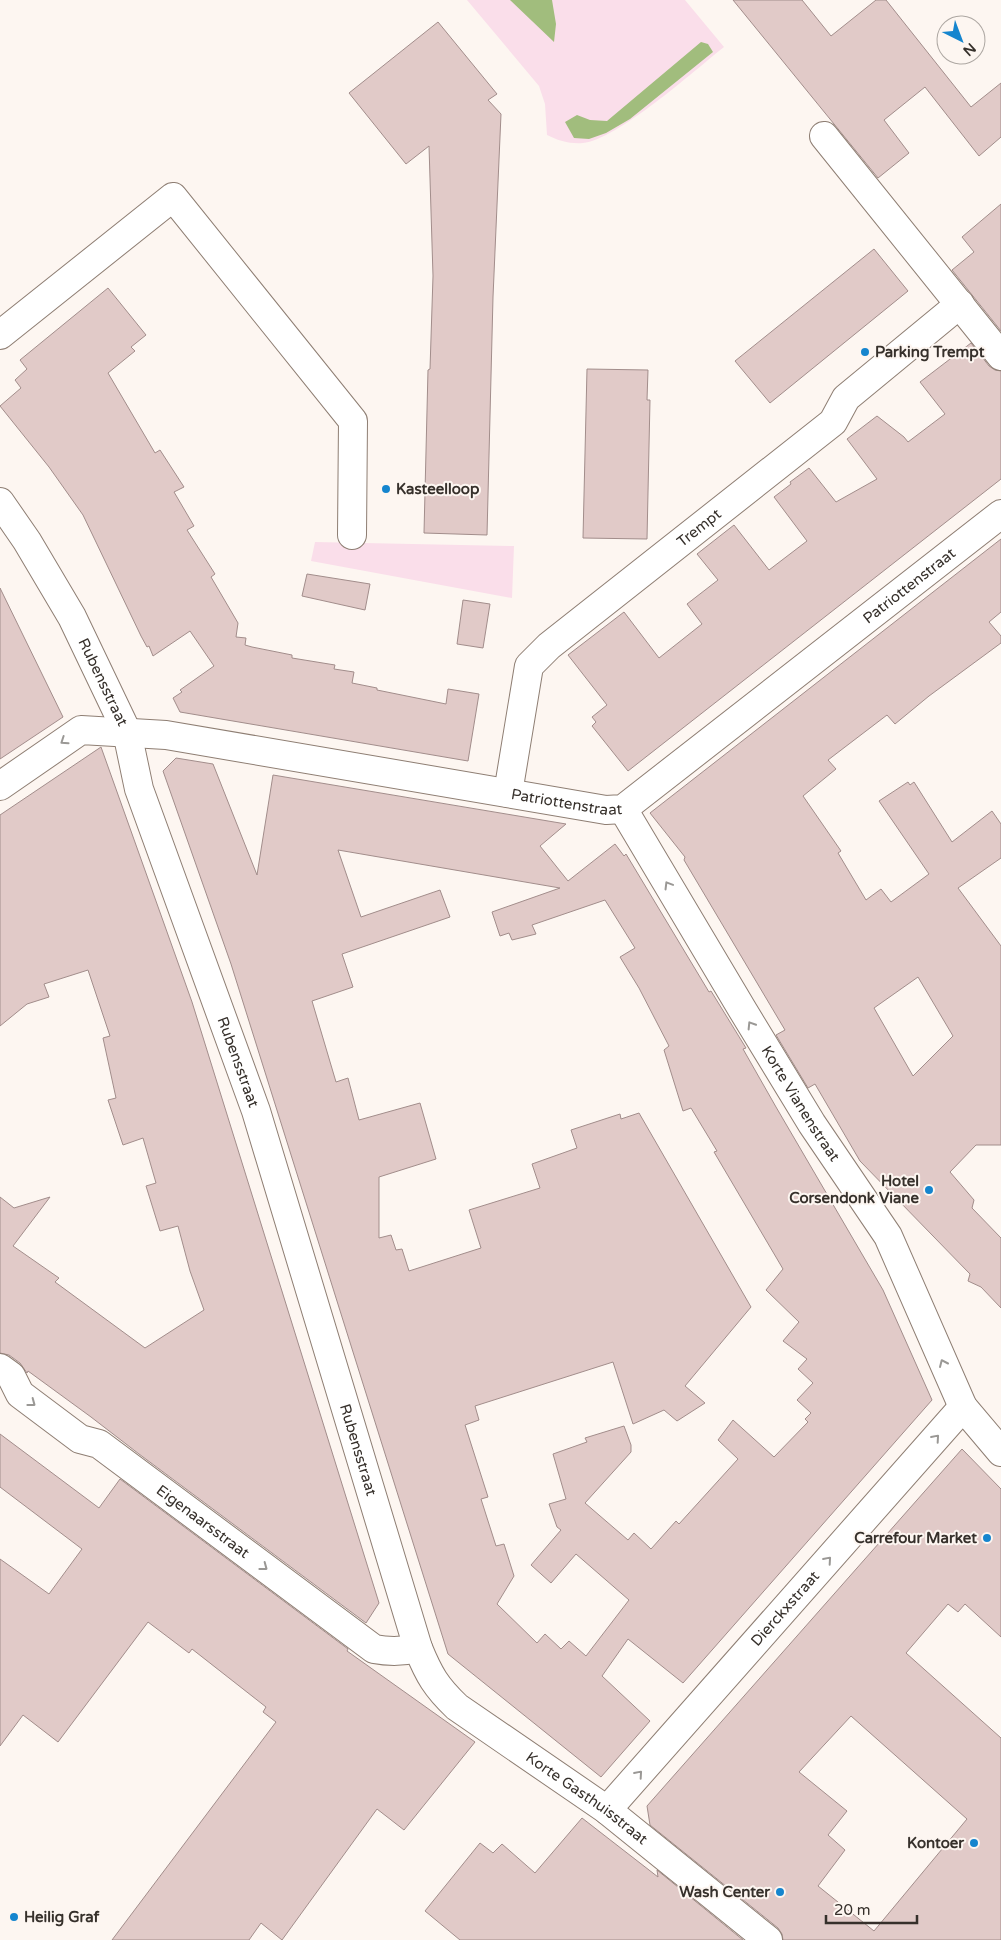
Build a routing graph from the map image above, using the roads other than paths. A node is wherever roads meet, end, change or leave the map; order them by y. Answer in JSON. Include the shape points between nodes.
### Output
{"nodes":[{"id":1,"x":824,"y":136,"type":"dead end"},
{"id":2,"x":960,"y":304,"type":"junction"},
{"id":3,"x":0,"y":335,"type":"edge"},
{"id":4,"x":1001,"y":356,"type":"edge"},
{"id":5,"x":0,"y":502,"type":"edge"},
{"id":6,"x":1001,"y":514,"type":"edge"},
{"id":7,"x":352,"y":535,"type":"dead end"},
{"id":8,"x":127,"y":732,"type":"junction"},
{"id":9,"x":0,"y":786,"type":"edge"},
{"id":10,"x":508,"y":793,"type":"junction"},
{"id":11,"x":623,"y":809,"type":"junction"},
{"id":12,"x":0,"y":1368,"type":"edge"},
{"id":13,"x":963,"y":1407,"type":"junction"},
{"id":14,"x":1001,"y":1452,"type":"edge"},
{"id":15,"x":418,"y":1648,"type":"junction"},
{"id":16,"x":607,"y":1810,"type":"junction"},
{"id":17,"x":768,"y":1940,"type":"edge"}],
"edges":[{"from":1,"to":2,"type":"street"},
{"from":2,"to":4,"type":"street"},
{"from":2,"to":10,"type":"street","name":"Trempt","via":[[846,398],[833,422],[549,646],[530,666]]},
{"from":3,"to":7,"type":"street","via":[[173,197],[353,421]]},
{"from":5,"to":8,"type":"street","name":"Rubensstraat","via":[[72,617]]},
{"from":6,"to":11,"type":"street","name":"Patriottenstraat"},
{"from":8,"to":9,"type":"street","name":"Patriottenstraat","one_way":true,"via":[[81,730]]},
{"from":8,"to":10,"type":"street","name":"Patriottenstraat","via":[[166,735]]},
{"from":8,"to":15,"type":"street","name":"Rubensstraat","via":[[138,789],[256,1111]]},
{"from":10,"to":11,"type":"street","name":"Patriottenstraat","via":[[606,810]]},
{"from":13,"to":11,"type":"street","name":"Korte Vianenstraat","one_way":true,"via":[[888,1236],[812,1124]]},
{"from":12,"to":15,"type":"street","name":"Eigenaarsstraat","one_way":true,"via":[[11,1376],[20,1394],[80,1439],[99,1444],[374,1649],[387,1652]]},
{"from":13,"to":14,"type":"street","name":"Korte Vianenstraat"},
{"from":16,"to":13,"type":"street","name":"Dierckxstraat","one_way":true},
{"from":15,"to":16,"type":"street","name":"Korte Gasthuisstraat","via":[[429,1674],[457,1707]]},
{"from":16,"to":17,"type":"street","name":"Korte Gasthuisstraat"}]}
